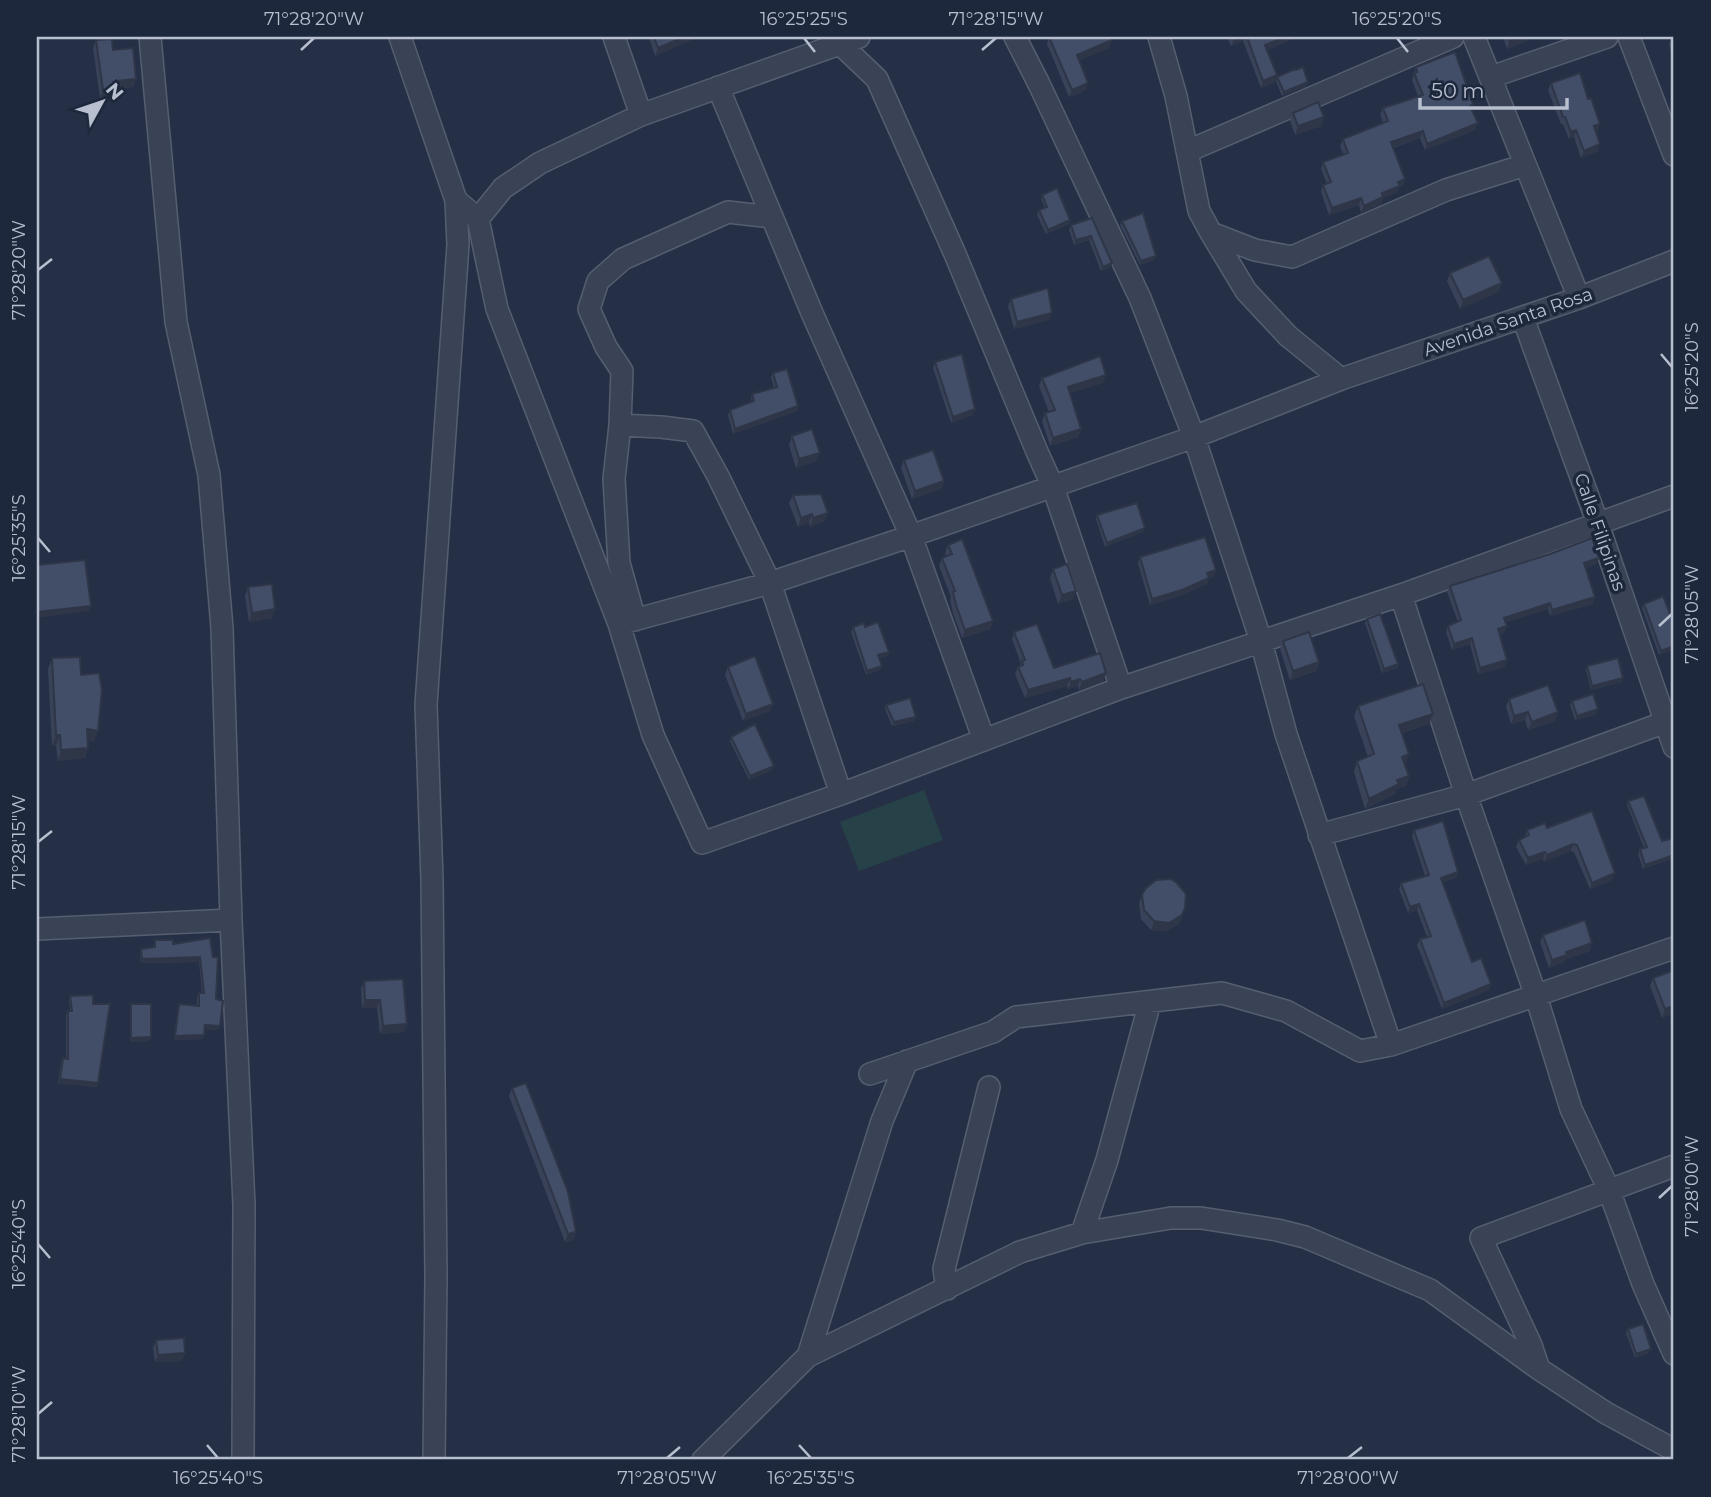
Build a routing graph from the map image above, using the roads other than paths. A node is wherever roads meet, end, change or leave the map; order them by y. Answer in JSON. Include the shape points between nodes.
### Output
{"nodes":[{"id":1,"x":150,"y":37,"type":"edge"},
{"id":2,"x":400,"y":37,"type":"edge"},
{"id":3,"x":614,"y":37,"type":"edge"},
{"id":4,"x":859,"y":37,"type":"edge"},
{"id":5,"x":1014,"y":37,"type":"edge"},
{"id":6,"x":1159,"y":37,"type":"edge"},
{"id":7,"x":1453,"y":37,"type":"edge"},
{"id":8,"x":1474,"y":37,"type":"edge"},
{"id":9,"x":1607,"y":37,"type":"edge"},
{"id":10,"x":1629,"y":37,"type":"edge"},
{"id":11,"x":835,"y":40,"type":"edge"},
{"id":12,"x":1491,"y":78,"type":"junction"},
{"id":13,"x":718,"y":87,"type":"junction"},
{"id":14,"x":641,"y":115,"type":"junction"},
{"id":15,"x":1188,"y":151,"type":"junction"},
{"id":16,"x":1674,"y":155,"type":"edge"},
{"id":17,"x":1525,"y":165,"type":"junction"},
{"id":18,"x":456,"y":200,"type":"junction"},
{"id":19,"x":772,"y":217,"type":"junction"},
{"id":20,"x":478,"y":219,"type":"junction"},
{"id":21,"x":1211,"y":233,"type":"junction"},
{"id":22,"x":1674,"y":261,"type":"edge"},
{"id":23,"x":1578,"y":298,"type":"junction"},
{"id":24,"x":1523,"y":318,"type":"junction"},
{"id":25,"x":1341,"y":379,"type":"junction"},
{"id":26,"x":620,"y":425,"type":"junction"},
{"id":27,"x":1194,"y":437,"type":"junction"},
{"id":28,"x":1053,"y":487,"type":"junction"},
{"id":29,"x":1674,"y":495,"type":"edge"},
{"id":30,"x":1598,"y":524,"type":"junction"},
{"id":31,"x":911,"y":536,"type":"junction"},
{"id":32,"x":770,"y":583,"type":"junction"},
{"id":33,"x":1401,"y":595,"type":"junction"},
{"id":34,"x":627,"y":622,"type":"junction"},
{"id":35,"x":1261,"y":641,"type":"junction"},
{"id":36,"x":1121,"y":688,"type":"junction"},
{"id":37,"x":1670,"y":720,"type":"edge"},
{"id":38,"x":984,"y":740,"type":"junction"},
{"id":39,"x":1674,"y":747,"type":"edge"},
{"id":40,"x":841,"y":794,"type":"junction"},
{"id":41,"x":1466,"y":795,"type":"junction"},
{"id":42,"x":1319,"y":835,"type":"junction"},
{"id":43,"x":231,"y":920,"type":"junction"},
{"id":44,"x":37,"y":929,"type":"edge"},
{"id":45,"x":1674,"y":948,"type":"edge"},
{"id":46,"x":1536,"y":996,"type":"junction"},
{"id":47,"x":1150,"y":1002,"type":"junction"},
{"id":48,"x":1391,"y":1045,"type":"junction"},
{"id":49,"x":907,"y":1061,"type":"junction"},
{"id":50,"x":870,"y":1074,"type":"dead end"},
{"id":51,"x":989,"y":1087,"type":"dead end"},
{"id":52,"x":1674,"y":1167,"type":"edge"},
{"id":53,"x":1609,"y":1190,"type":"junction"},
{"id":54,"x":1082,"y":1233,"type":"junction"},
{"id":55,"x":947,"y":1289,"type":"junction"},
{"id":56,"x":1674,"y":1354,"type":"edge"},
{"id":57,"x":808,"y":1356,"type":"junction"},
{"id":58,"x":1539,"y":1369,"type":"junction"},
{"id":59,"x":1674,"y":1450,"type":"edge"},
{"id":60,"x":243,"y":1460,"type":"edge"},
{"id":61,"x":434,"y":1460,"type":"edge"},
{"id":62,"x":703,"y":1460,"type":"edge"}],
"edges":[{"from":1,"to":43,"type":"street","via":[[176,322],[209,475],[222,628]]},
{"from":2,"to":18,"type":"street"},
{"from":3,"to":14,"type":"street"},
{"from":4,"to":11,"type":"street"},
{"from":5,"to":27,"type":"street","via":[[1140,298]]},
{"from":6,"to":15,"type":"street"},
{"from":7,"to":15,"type":"street"},
{"from":8,"to":12,"type":"street"},
{"from":9,"to":12,"type":"street"},
{"from":10,"to":16,"type":"street"},
{"from":11,"to":13,"type":"street"},
{"from":11,"to":28,"type":"street","via":[[877,79]]},
{"from":12,"to":17,"type":"street"},
{"from":13,"to":14,"type":"street"},
{"from":13,"to":19,"type":"street"},
{"from":14,"to":20,"type":"street","via":[[540,163],[503,188]]},
{"from":15,"to":21,"type":"street","via":[[1199,211]]},
{"from":17,"to":21,"type":"street","via":[[1446,190],[1292,257],[1255,250]]},
{"from":17,"to":23,"type":"street"},
{"from":18,"to":20,"type":"street"},
{"from":18,"to":61,"type":"street","via":[[458,245],[426,705],[436,1250]]},
{"from":19,"to":26,"type":"street","via":[[728,212],[622,259],[598,281],[589,309],[622,371]]},
{"from":19,"to":31,"type":"street"},
{"from":20,"to":34,"type":"street","via":[[497,309]]},
{"from":21,"to":25,"type":"street","via":[[1246,291],[1288,336]]},
{"from":22,"to":23,"type":"street","name":"Avenida Santa Rosa"},
{"from":23,"to":24,"type":"street","name":"Avenida Santa Rosa"},
{"from":24,"to":25,"type":"street","name":"Avenida Santa Rosa"},
{"from":24,"to":30,"type":"street","name":"Calle Filipinas"},
{"from":25,"to":27,"type":"street","name":"Avenida Santa Rosa"},
{"from":26,"to":32,"type":"street","via":[[693,431]]},
{"from":26,"to":34,"type":"street","via":[[614,479]]},
{"from":27,"to":28,"type":"street","name":"Avenida Santa Rosa"},
{"from":27,"to":35,"type":"street"},
{"from":28,"to":31,"type":"street","name":"Avenida Santa Rosa"},
{"from":28,"to":36,"type":"street"},
{"from":29,"to":30,"type":"street"},
{"from":30,"to":33,"type":"street"},
{"from":30,"to":37,"type":"street","name":"Calle Filipinas"},
{"from":31,"to":32,"type":"street","name":"Avenida Santa Rosa"},
{"from":31,"to":38,"type":"street"},
{"from":32,"to":34,"type":"street","name":"Avenida Santa Rosa"},
{"from":32,"to":40,"type":"street"},
{"from":33,"to":35,"type":"street"},
{"from":33,"to":41,"type":"street"},
{"from":34,"to":40,"type":"street","via":[[653,736],[702,843]]},
{"from":35,"to":36,"type":"street"},
{"from":35,"to":42,"type":"street"},
{"from":36,"to":38,"type":"street"},
{"from":37,"to":39,"type":"street","name":"Calle Filipinas"},
{"from":37,"to":41,"type":"street"},
{"from":38,"to":40,"type":"street"},
{"from":41,"to":42,"type":"street"},
{"from":41,"to":46,"type":"street"},
{"from":42,"to":48,"type":"street"},
{"from":43,"to":44,"type":"street"},
{"from":43,"to":60,"type":"street","via":[[244,1205]]},
{"from":45,"to":46,"type":"street"},
{"from":46,"to":48,"type":"street"},
{"from":46,"to":53,"type":"street","via":[[1571,1109]]},
{"from":47,"to":48,"type":"street","via":[[1222,993],[1286,1011],[1360,1051]]},
{"from":47,"to":49,"type":"street","via":[[1016,1017],[993,1032]]},
{"from":47,"to":54,"type":"street"},
{"from":49,"to":50,"type":"street"},
{"from":49,"to":57,"type":"street","via":[[882,1121]]},
{"from":51,"to":55,"type":"street","via":[[944,1269]]},
{"from":52,"to":53,"type":"street"},
{"from":53,"to":56,"type":"street"},
{"from":53,"to":58,"type":"street","via":[[1481,1238]]},
{"from":54,"to":55,"type":"street","via":[[1020,1252]]},
{"from":54,"to":58,"type":"street","via":[[1201,1217],[1304,1237],[1430,1290]]},
{"from":55,"to":57,"type":"street"},
{"from":57,"to":62,"type":"street"},
{"from":58,"to":59,"type":"street"}]}
